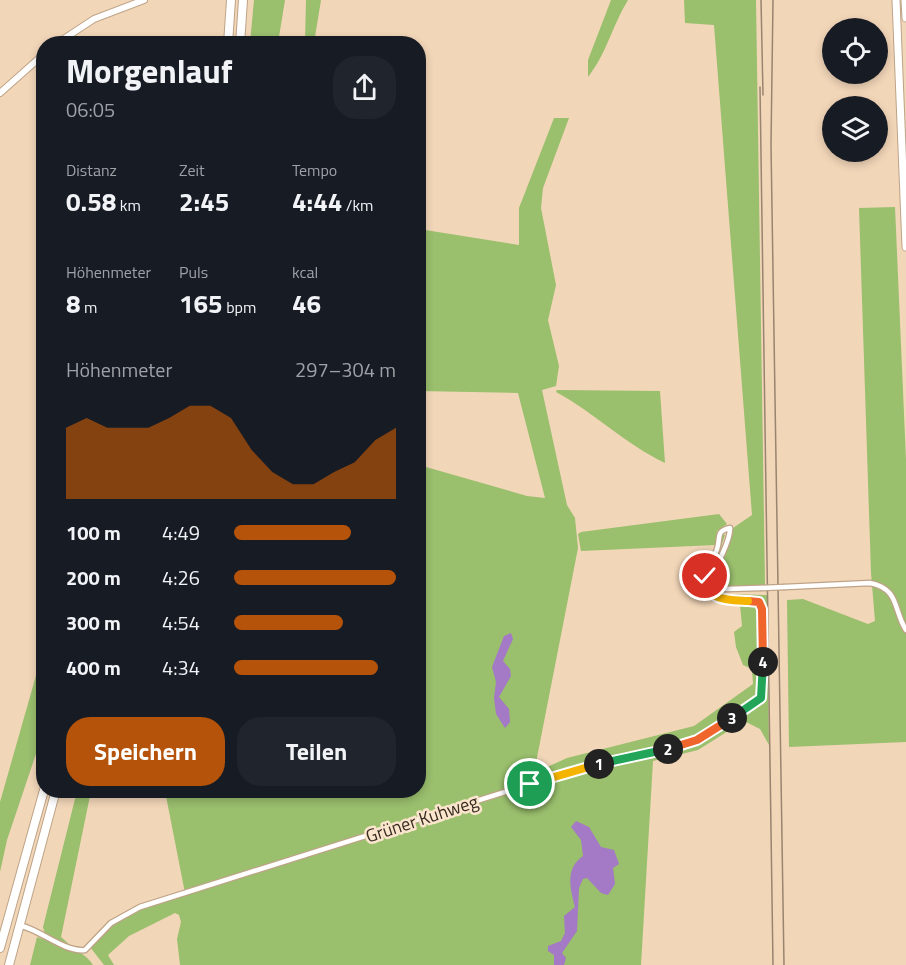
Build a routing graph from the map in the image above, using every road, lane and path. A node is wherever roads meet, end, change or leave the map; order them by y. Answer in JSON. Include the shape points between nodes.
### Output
{"nodes":[{"id":1,"x":144,"y":0,"type":"edge"},
{"id":2,"x":231,"y":0,"type":"edge"},
{"id":3,"x":243,"y":0,"type":"edge"},
{"id":4,"x":896,"y":0,"type":"edge"},
{"id":5,"x":905,"y":0,"type":"edge"},
{"id":6,"x":906,"y":18,"type":"edge"},
{"id":7,"x":69,"y":36,"type":"edge"},
{"id":8,"x":229,"y":36,"type":"edge"},
{"id":9,"x":241,"y":36,"type":"edge"},
{"id":10,"x":36,"y":61,"type":"edge"},
{"id":11,"x":0,"y":93,"type":"edge"},
{"id":12,"x":906,"y":247,"type":"edge"},
{"id":13,"x":906,"y":630,"type":"edge"},
{"id":14,"x":42,"y":798,"type":"edge"},
{"id":15,"x":54,"y":798,"type":"edge"},
{"id":16,"x":22,"y":926,"type":"dead end"},
{"id":17,"x":0,"y":948,"type":"edge"},
{"id":18,"x":9,"y":965,"type":"edge"}],
"edges":[{"from":1,"to":7,"type":"main road","via":[[94,20]]},
{"from":2,"to":8,"type":"highway"},
{"from":3,"to":9,"type":"highway"},
{"from":4,"to":12,"type":"main road"},
{"from":5,"to":6,"type":"main road"},
{"from":10,"to":11,"type":"main road"},
{"from":13,"to":16,"type":"street","name":"Grüner Kuhweg","bridge":true,"via":[[891,592],[882,585],[726,589],[718,584],[716,573],[730,535],[730,528],[722,530],[706,571],[706,583],[720,599],[755,601],[761,605],[763,691],[759,700],[697,740],[530,784],[140,907],[111,923],[85,950],[71,948]]},
{"from":14,"to":17,"type":"highway"},
{"from":15,"to":18,"type":"highway"}]}
